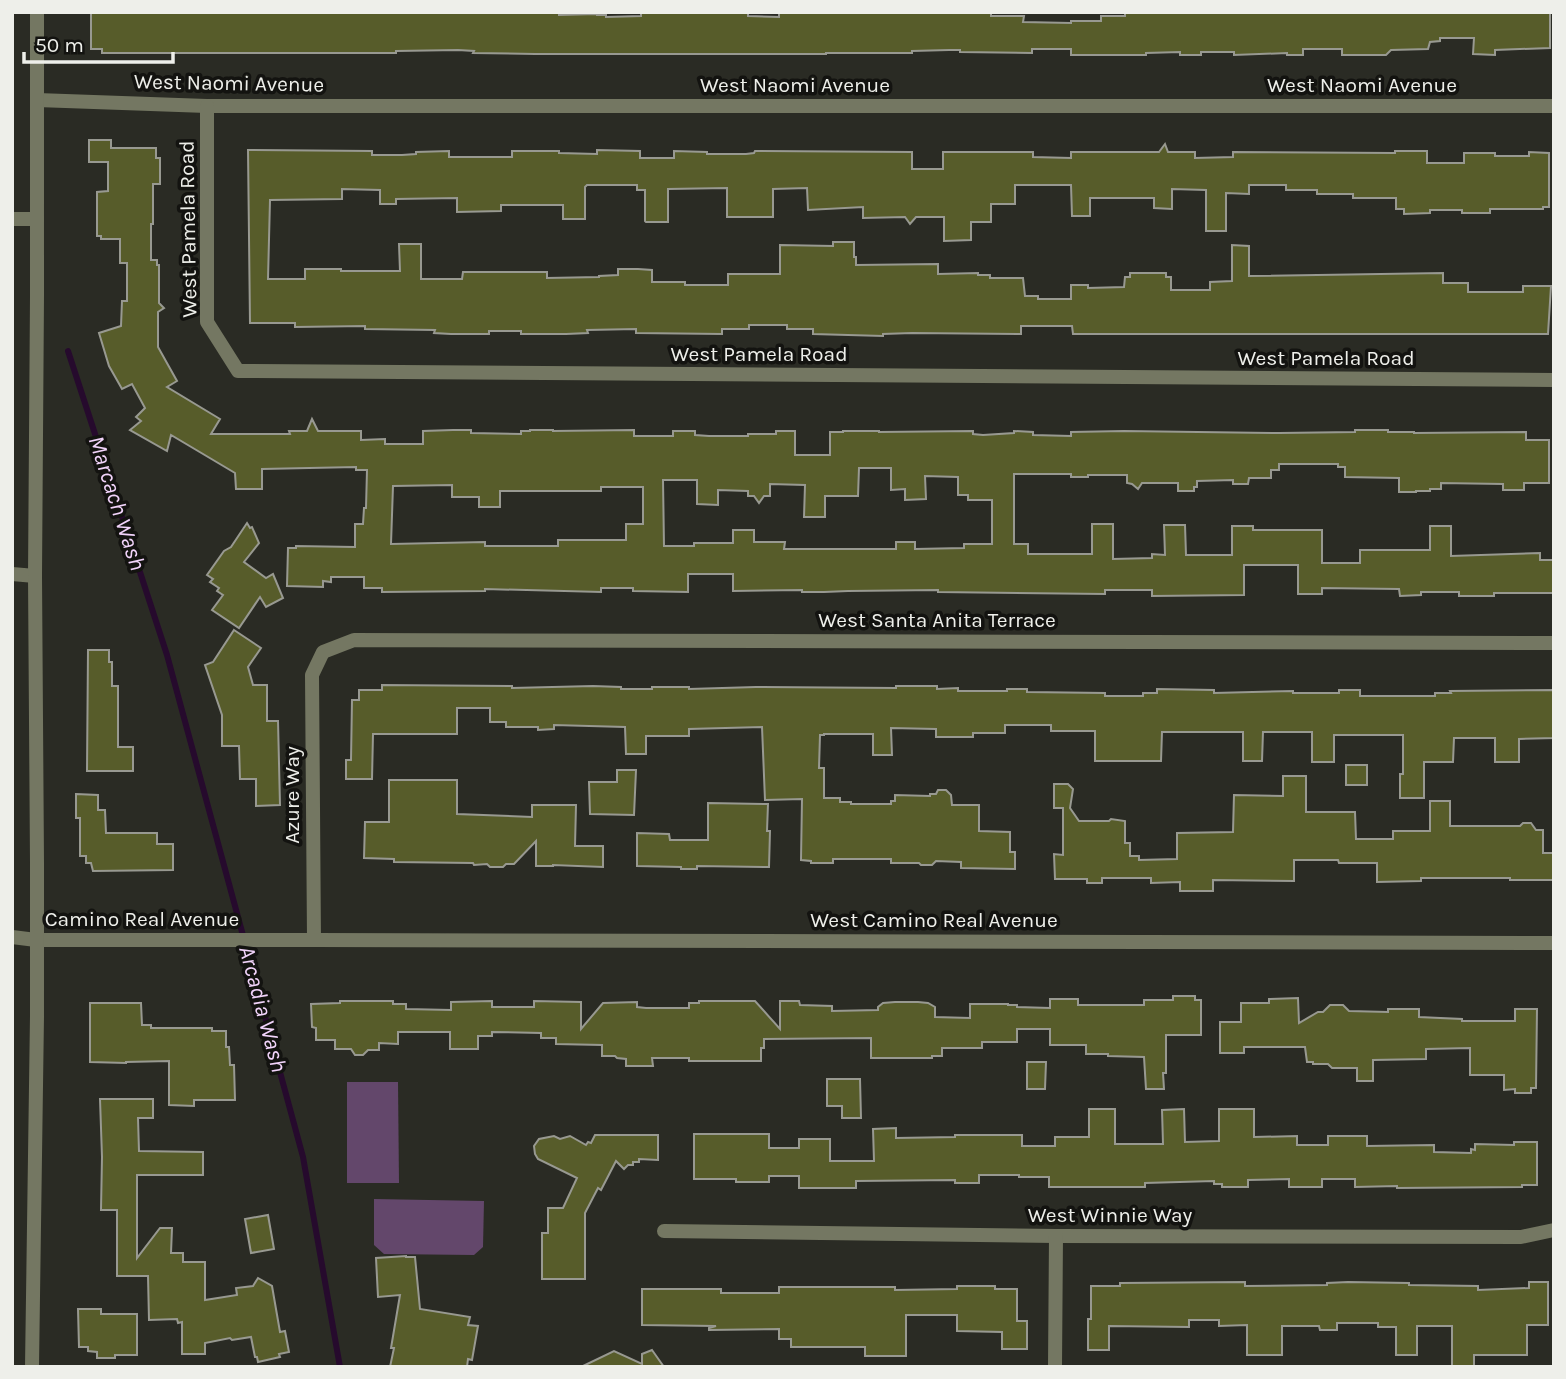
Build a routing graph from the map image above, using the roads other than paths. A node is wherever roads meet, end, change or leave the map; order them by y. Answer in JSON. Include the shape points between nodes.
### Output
{"nodes":[{"id":1,"x":37,"y":12,"type":"edge"},
{"id":2,"x":37,"y":100,"type":"junction"},
{"id":3,"x":207,"y":106,"type":"junction"},
{"id":4,"x":1554,"y":106,"type":"edge"},
{"id":5,"x":12,"y":219,"type":"edge"},
{"id":6,"x":37,"y":219,"type":"junction"},
{"id":7,"x":1554,"y":380,"type":"edge"},
{"id":8,"x":12,"y":574,"type":"edge"},
{"id":9,"x":34,"y":576,"type":"junction"},
{"id":10,"x":1554,"y":643,"type":"edge"},
{"id":11,"x":323,"y":652,"type":"joint"},
{"id":12,"x":12,"y":937,"type":"edge"},
{"id":13,"x":36,"y":940,"type":"junction"},
{"id":14,"x":314,"y":940,"type":"junction"},
{"id":15,"x":1554,"y":943,"type":"edge"},
{"id":16,"x":1554,"y":1230,"type":"edge"},
{"id":17,"x":664,"y":1231,"type":"dead end"},
{"id":18,"x":1056,"y":1236,"type":"junction"},
{"id":19,"x":32,"y":1367,"type":"edge"},
{"id":20,"x":1055,"y":1367,"type":"edge"}],
"edges":[{"from":1,"to":2,"type":"street"},
{"from":2,"to":3,"type":"street","name":"West Naomi Avenue"},
{"from":2,"to":6,"type":"street"},
{"from":3,"to":4,"type":"street","name":"West Naomi Avenue"},
{"from":3,"to":7,"type":"street","name":"West Pamela Road","via":[[207,322],[238,371]]},
{"from":5,"to":6,"type":"street"},
{"from":6,"to":9,"type":"street"},
{"from":8,"to":9,"type":"street"},
{"from":9,"to":13,"type":"street"},
{"from":10,"to":11,"type":"street","name":"West Santa Anita Terrace","via":[[354,640]]},
{"from":11,"to":14,"type":"street","name":"Azure Way","via":[[312,675]]},
{"from":12,"to":13,"type":"street","name":"Camino Real Avenue"},
{"from":13,"to":14,"type":"street","name":"Camino Real Avenue"},
{"from":13,"to":19,"type":"street"},
{"from":14,"to":15,"type":"street","name":"West Camino Real Avenue"},
{"from":16,"to":18,"type":"street","name":"West Winnie Way","via":[[1521,1237]]},
{"from":17,"to":18,"type":"street","name":"West Winnie Way"},
{"from":18,"to":20,"type":"street"}]}
